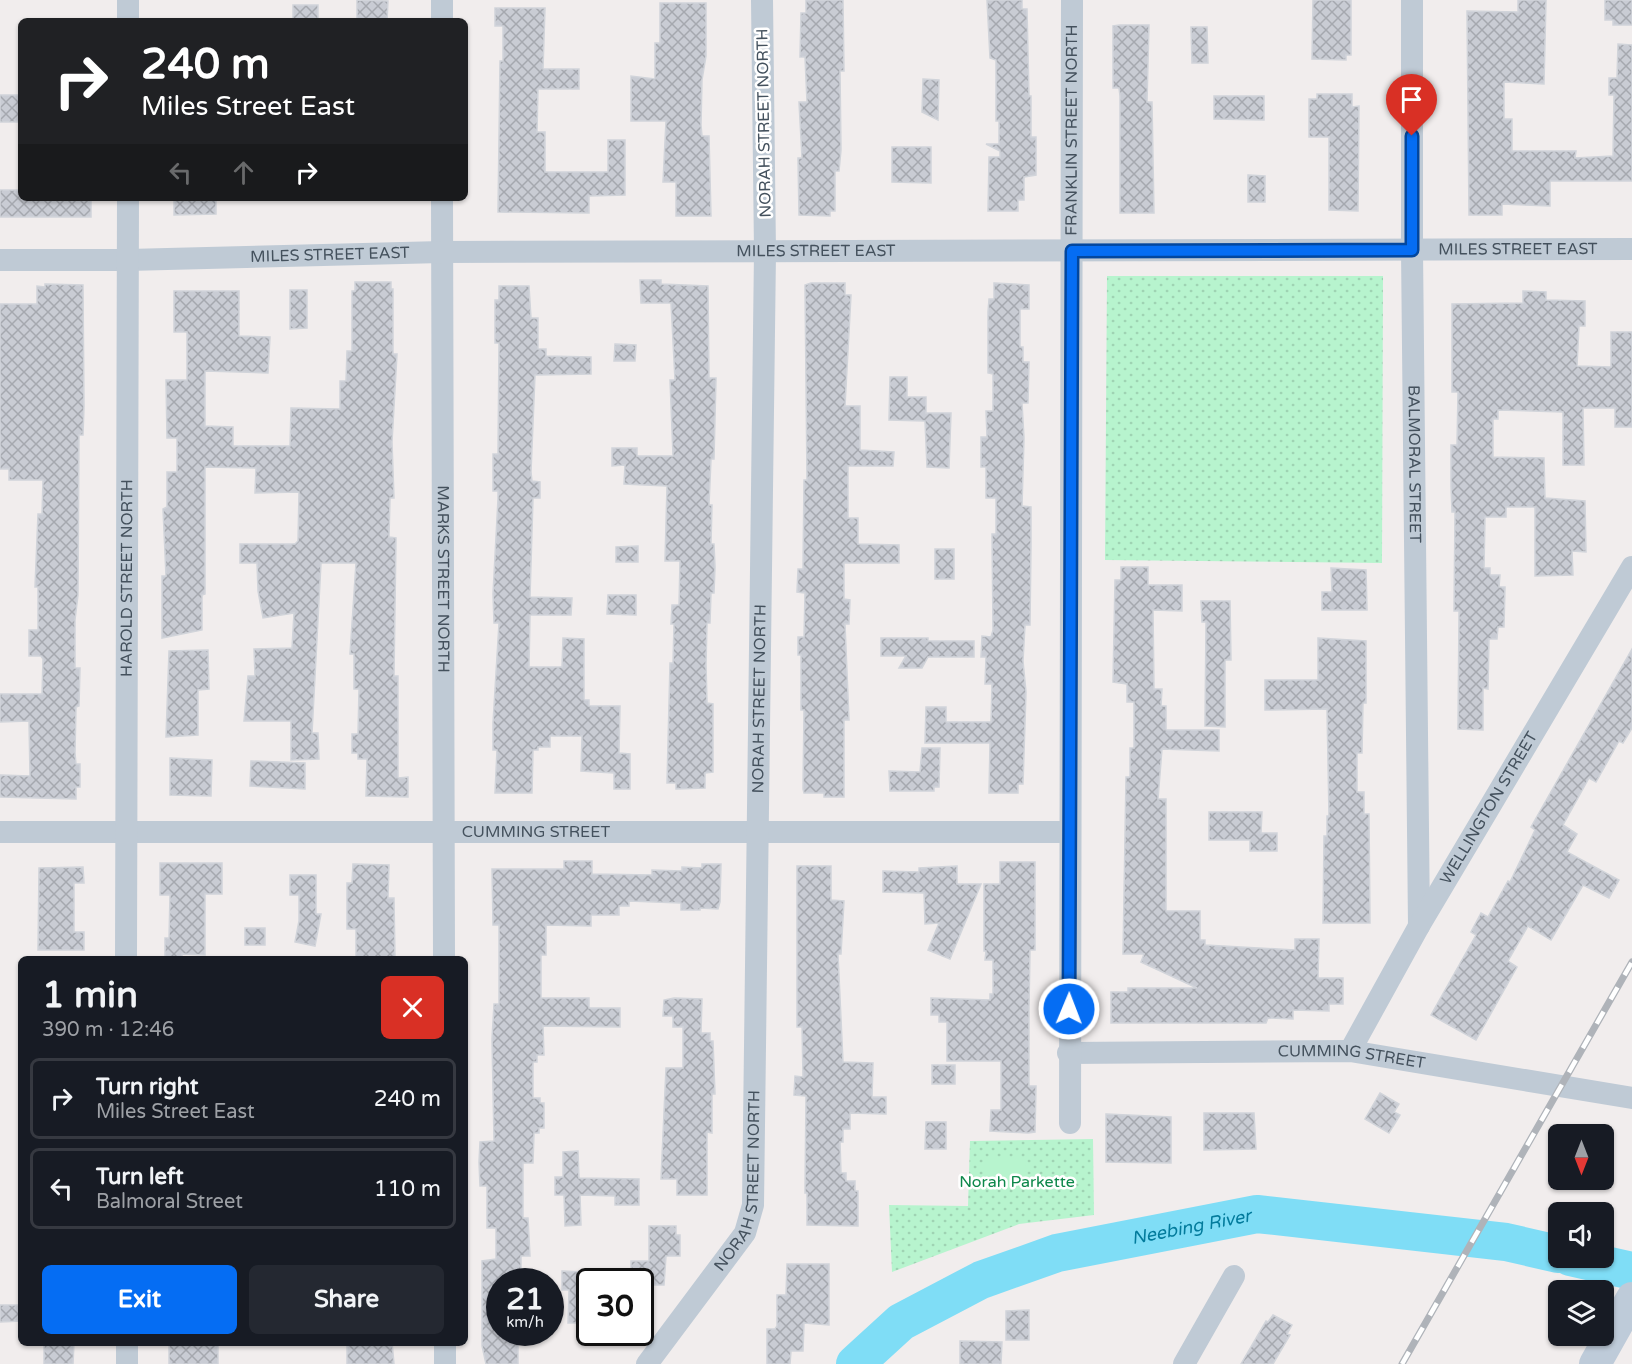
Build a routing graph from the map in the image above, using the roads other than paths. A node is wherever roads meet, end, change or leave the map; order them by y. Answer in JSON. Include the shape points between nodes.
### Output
{"nodes":[{"id":1,"x":128,"y":0,"type":"edge"},
{"id":2,"x":442,"y":0,"type":"edge"},
{"id":3,"x":762,"y":0,"type":"edge"},
{"id":4,"x":1072,"y":0,"type":"edge"},
{"id":5,"x":1412,"y":0,"type":"edge"},
{"id":6,"x":128,"y":18,"type":"edge"},
{"id":7,"x":442,"y":18,"type":"edge"},
{"id":8,"x":128,"y":201,"type":"edge"},
{"id":9,"x":442,"y":201,"type":"edge"},
{"id":10,"x":1632,"y":249,"type":"edge"},
{"id":11,"x":1412,"y":250,"type":"junction"},
{"id":12,"x":1072,"y":251,"type":"junction"},
{"id":13,"x":442,"y":252,"type":"junction"},
{"id":14,"x":765,"y":252,"type":"junction"},
{"id":15,"x":0,"y":260,"type":"edge"},
{"id":16,"x":128,"y":260,"type":"junction"},
{"id":17,"x":1632,"y":567,"type":"edge"},
{"id":18,"x":759,"y":831,"type":"junction"},
{"id":19,"x":0,"y":832,"type":"edge"},
{"id":20,"x":126,"y":832,"type":"junction"},
{"id":21,"x":444,"y":832,"type":"junction"},
{"id":22,"x":1070,"y":832,"type":"junction"},
{"id":23,"x":1419,"y":926,"type":"junction"},
{"id":24,"x":126,"y":956,"type":"edge"},
{"id":25,"x":444,"y":956,"type":"edge"},
{"id":26,"x":1350,"y":1051,"type":"junction"},
{"id":27,"x":1068,"y":1053,"type":"junction"},
{"id":28,"x":1632,"y":1098,"type":"edge"},
{"id":29,"x":1070,"y":1123,"type":"dead end"},
{"id":30,"x":1234,"y":1276,"type":"dead end"},
{"id":31,"x":1631,"y":1300,"type":"edge"},
{"id":32,"x":127,"y":1346,"type":"edge"},
{"id":33,"x":445,"y":1346,"type":"edge"},
{"id":34,"x":127,"y":1364,"type":"edge"},
{"id":35,"x":445,"y":1364,"type":"edge"},
{"id":36,"x":647,"y":1364,"type":"edge"},
{"id":37,"x":1184,"y":1364,"type":"edge"},
{"id":38,"x":1595,"y":1364,"type":"edge"}],
"edges":[{"from":1,"to":6,"type":"street"},
{"from":2,"to":7,"type":"street"},
{"from":3,"to":14,"type":"street","name":"NORAH STREET NORTH"},
{"from":4,"to":12,"type":"street","name":"FRANKLIN STREET NORTH"},
{"from":5,"to":11,"type":"street","name":"BALMORAL STREET"},
{"from":8,"to":16,"type":"street","name":"HAROLD STREET NORTH"},
{"from":9,"to":13,"type":"street","name":"MARKS STREET NORTH"},
{"from":10,"to":11,"type":"street","name":"MILES STREET EAST"},
{"from":11,"to":12,"type":"street","name":"MILES STREET EAST"},
{"from":11,"to":23,"type":"street","name":"BALMORAL STREET"},
{"from":12,"to":14,"type":"street","name":"MILES STREET EAST"},
{"from":12,"to":22,"type":"street","name":"FRANKLIN STREET NORTH"},
{"from":13,"to":14,"type":"street","name":"MILES STREET EAST"},
{"from":13,"to":16,"type":"street","name":"MILES STREET EAST"},
{"from":13,"to":21,"type":"street","name":"MARKS STREET NORTH"},
{"from":14,"to":18,"type":"street","name":"NORAH STREET NORTH"},
{"from":15,"to":16,"type":"street","name":"MILES STREET EAST"},
{"from":16,"to":20,"type":"street","name":"HAROLD STREET NORTH"},
{"from":17,"to":23,"type":"street","name":"WELLINGTON STREET"},
{"from":18,"to":21,"type":"street","name":"CUMMING STREET"},
{"from":18,"to":22,"type":"street","name":"CUMMING STREET"},
{"from":18,"to":36,"type":"street","name":"NORAH STREET NORTH","via":[[753,1205],[745,1233]]},
{"from":19,"to":20,"type":"street","name":"CUMMING STREET"},
{"from":20,"to":21,"type":"street","name":"CUMMING STREET"},
{"from":20,"to":24,"type":"street","name":"HAROLD STREET NORTH"},
{"from":21,"to":25,"type":"street","name":"MARKS STREET NORTH"},
{"from":22,"to":27,"type":"street","name":"FRANKLIN STREET NORTH"},
{"from":23,"to":26,"type":"street","name":"WELLINGTON STREET"},
{"from":26,"to":27,"type":"street","name":"CUMMING STREET"},
{"from":26,"to":28,"type":"street","name":"CUMMING STREET"},
{"from":27,"to":29,"type":"street","name":"FRANKLIN STREET NORTH"},
{"from":30,"to":37,"type":"street"},
{"from":31,"to":38,"type":"main road"},
{"from":32,"to":34,"type":"street"},
{"from":33,"to":35,"type":"street"}]}
